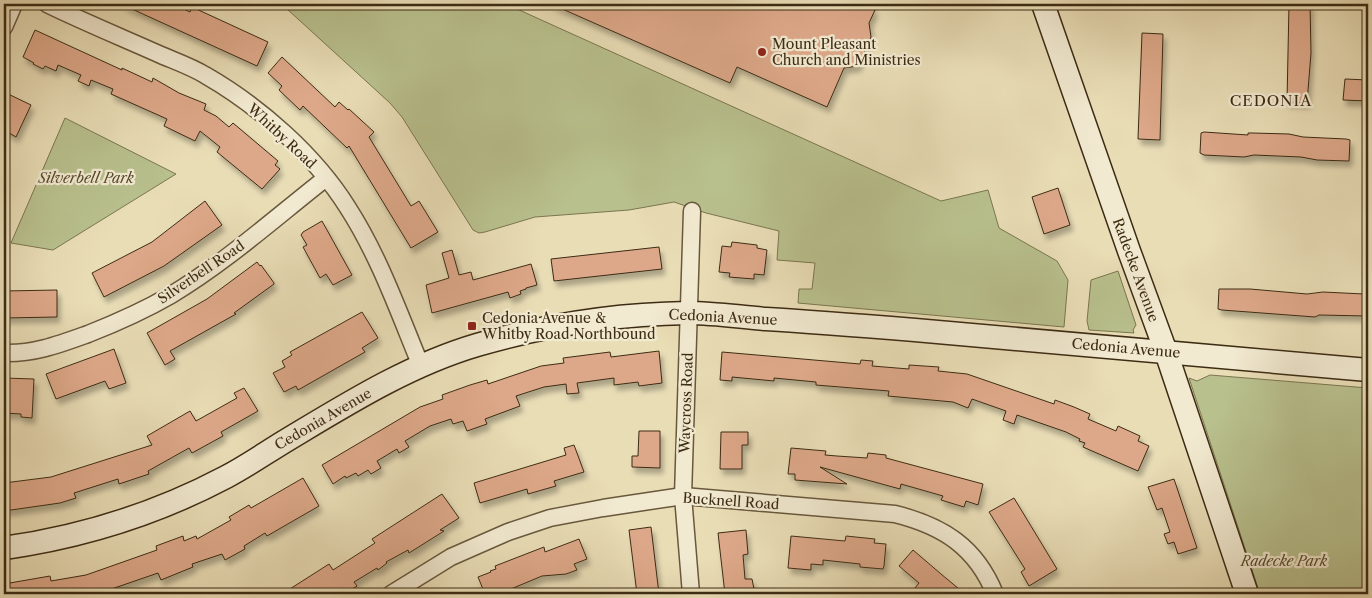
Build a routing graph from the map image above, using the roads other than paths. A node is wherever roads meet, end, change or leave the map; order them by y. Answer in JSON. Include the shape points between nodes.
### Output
{"nodes":[{"id":1,"x":14,"y":4,"type":"edge"},
{"id":2,"x":47,"y":4,"type":"edge"},
{"id":3,"x":1043,"y":4,"type":"edge"},
{"id":4,"x":4,"y":27,"type":"edge"},
{"id":5,"x":326,"y":178,"type":"junction"},
{"id":6,"x":692,"y":211,"type":"dead end"},
{"id":7,"x":689,"y":313,"type":"junction"},
{"id":8,"x":1166,"y":352,"type":"junction"},
{"id":9,"x":4,"y":353,"type":"edge"},
{"id":10,"x":421,"y":366,"type":"junction"},
{"id":11,"x":1368,"y":370,"type":"edge"},
{"id":12,"x":684,"y":496,"type":"junction"},
{"id":13,"x":4,"y":548,"type":"edge"},
{"id":14,"x":391,"y":594,"type":"edge"},
{"id":15,"x":691,"y":594,"type":"edge"},
{"id":16,"x":996,"y":594,"type":"edge"},
{"id":17,"x":1246,"y":594,"type":"edge"}],
"edges":[{"from":1,"to":4,"type":"street"},
{"from":2,"to":5,"type":"street","name":"Whitby Road","via":[[204,74],[276,126]]},
{"from":3,"to":8,"type":"street","name":"Radecke Avenue"},
{"from":5,"to":9,"type":"street","name":"Silverbell Road","via":[[217,264],[170,295],[127,318],[62,344],[17,354]]},
{"from":5,"to":10,"type":"street","name":"Whitby Road","via":[[348,207],[382,272]]},
{"from":6,"to":7,"type":"street","name":"Waycross Road"},
{"from":7,"to":8,"type":"street","name":"Cedonia Avenue"},
{"from":7,"to":10,"type":"street","name":"Cedonia Avenue","via":[[618,317],[561,325],[473,346]]},
{"from":7,"to":12,"type":"street","name":"Waycross Road"},
{"from":8,"to":11,"type":"street","name":"Cedonia Avenue"},
{"from":8,"to":17,"type":"street","name":"Radecke Avenue"},
{"from":10,"to":13,"type":"street","name":"Cedonia Avenue","via":[[366,394],[230,475],[157,510],[80,534]]},
{"from":12,"to":14,"type":"street","name":"Bucknell Road","via":[[550,518],[508,532],[451,557]]},
{"from":12,"to":15,"type":"street","name":"Waycross Road"},
{"from":12,"to":16,"type":"street","name":"Bucknell Road","via":[[895,514],[929,524],[966,549],[980,565]]}]}
